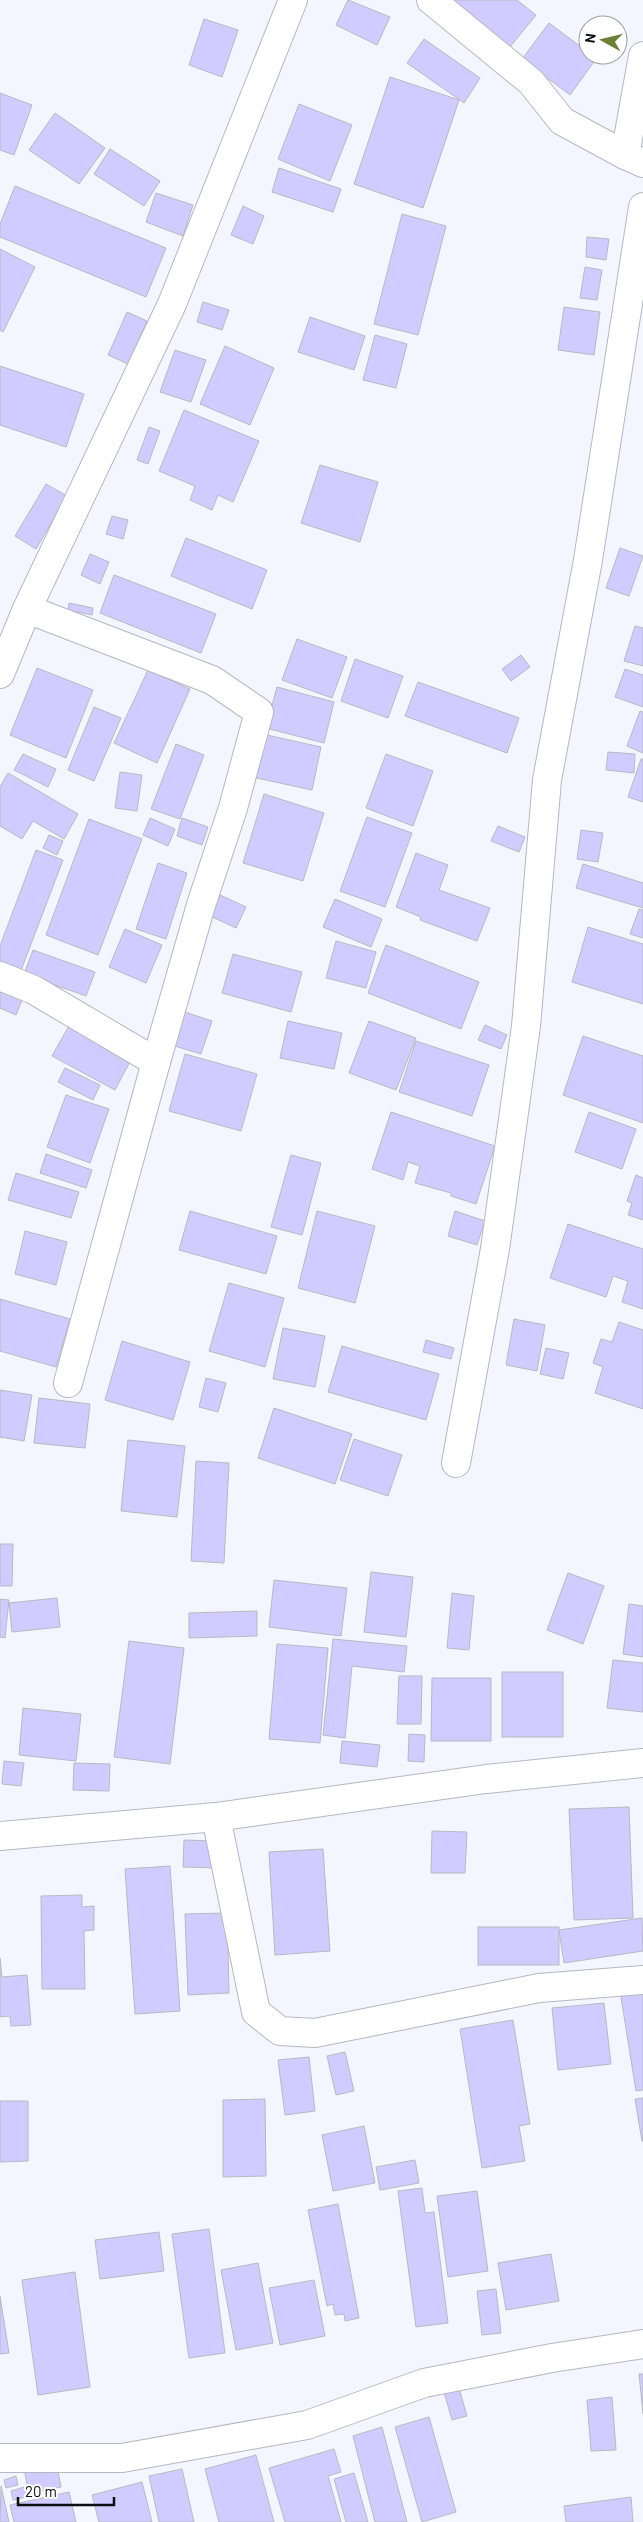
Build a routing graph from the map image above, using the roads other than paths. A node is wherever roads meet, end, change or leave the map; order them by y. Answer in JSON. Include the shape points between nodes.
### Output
{"nodes":[{"id":1,"x":293,"y":0,"type":"edge"},
{"id":2,"x":431,"y":0,"type":"edge"},
{"id":3,"x":643,"y":56,"type":"edge"},
{"id":4,"x":634,"y":159,"type":"edge"},
{"id":5,"x":643,"y":206,"type":"edge"},
{"id":6,"x":27,"y":610,"type":"junction"},
{"id":7,"x":0,"y":674,"type":"edge"},
{"id":8,"x":0,"y":976,"type":"edge"},
{"id":9,"x":156,"y":1062,"type":"junction"},
{"id":10,"x":68,"y":1382,"type":"dead end"},
{"id":11,"x":456,"y":1463,"type":"dead end"},
{"id":12,"x":643,"y":1762,"type":"edge"},
{"id":13,"x":216,"y":1817,"type":"junction"},
{"id":14,"x":0,"y":1836,"type":"edge"},
{"id":15,"x":643,"y":1980,"type":"edge"},
{"id":16,"x":643,"y":2344,"type":"edge"},
{"id":17,"x":0,"y":2458,"type":"edge"}],
"edges":[{"from":1,"to":6,"type":"street","via":[[172,304]]},
{"from":2,"to":4,"type":"street","via":[[531,82],[562,121]]},
{"from":3,"to":4,"type":"street"},
{"from":5,"to":11,"type":"street","via":[[588,560],[547,780],[526,1026],[495,1249]]},
{"from":6,"to":7,"type":"street"},
{"from":6,"to":9,"type":"street","via":[[212,680],[259,712]]},
{"from":8,"to":9,"type":"street","via":[[34,990]]},
{"from":9,"to":10,"type":"street"},
{"from":12,"to":13,"type":"street"},
{"from":13,"to":14,"type":"street"},
{"from":13,"to":15,"type":"street","via":[[256,2012],[280,2031],[315,2034],[539,1988]]},
{"from":16,"to":17,"type":"street","via":[[424,2383],[307,2425],[122,2458]]}]}
